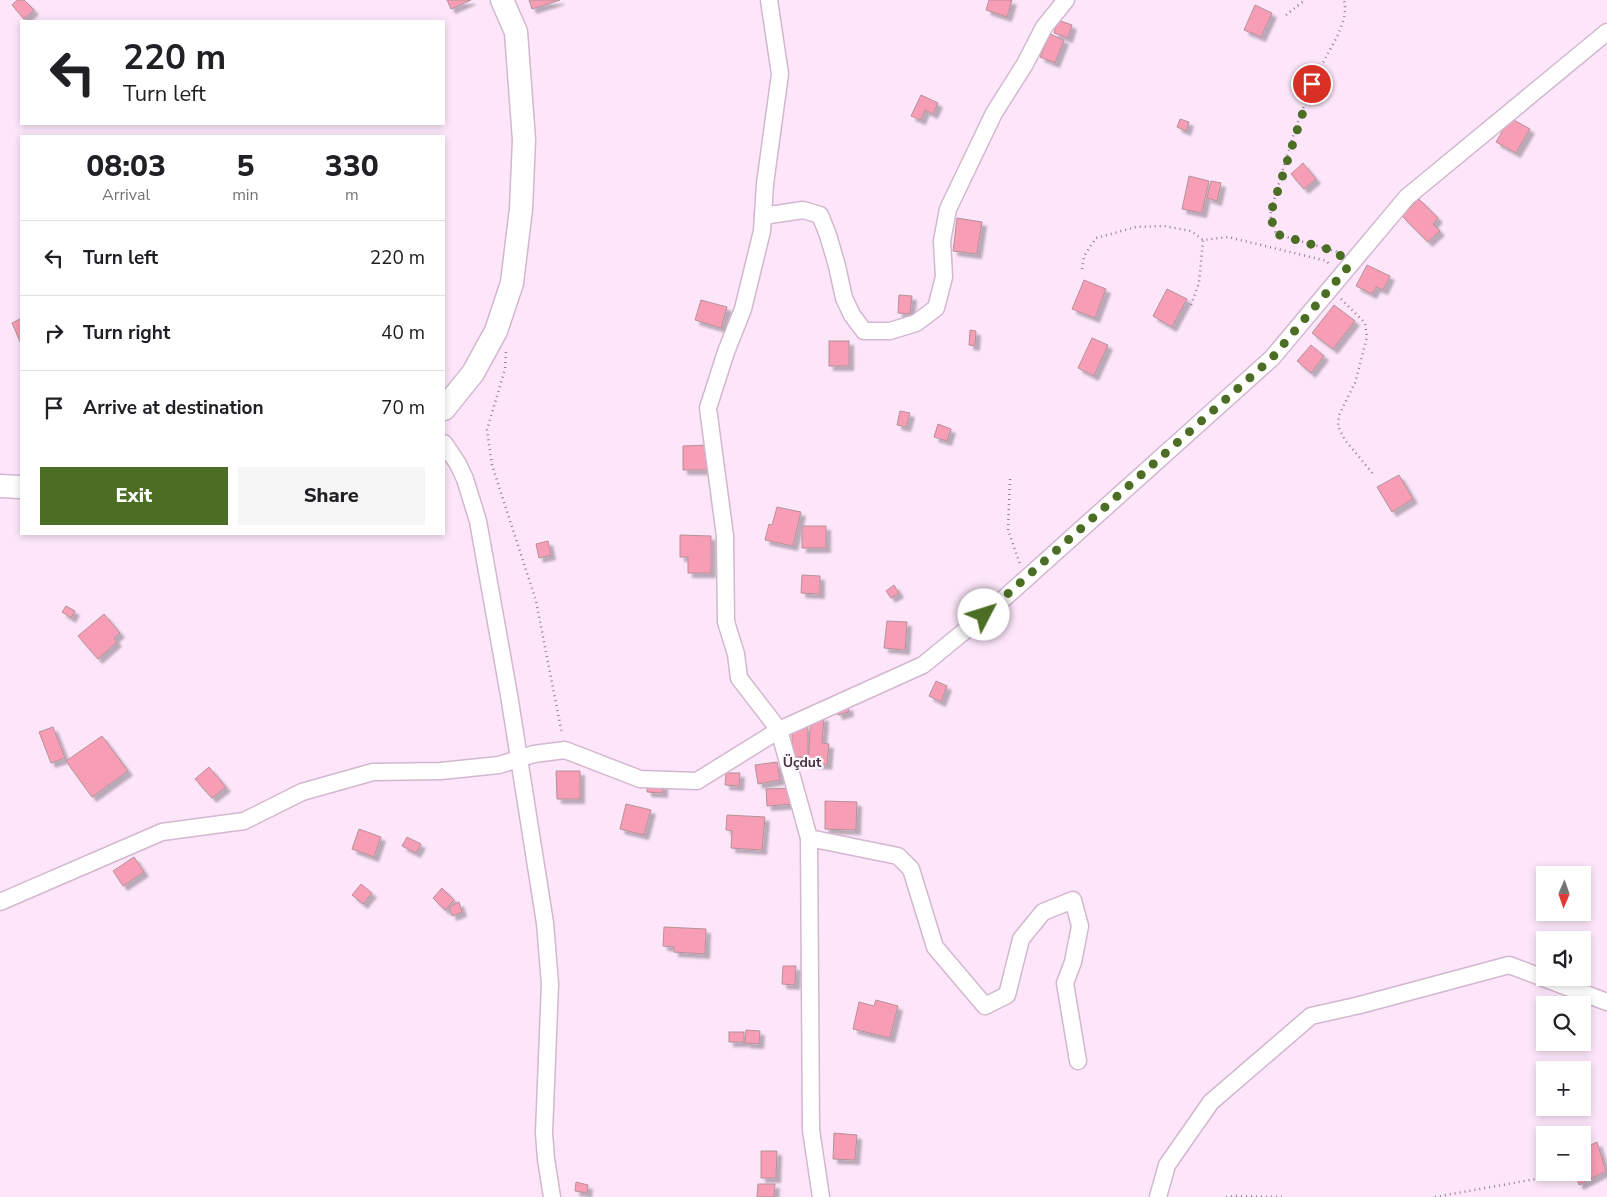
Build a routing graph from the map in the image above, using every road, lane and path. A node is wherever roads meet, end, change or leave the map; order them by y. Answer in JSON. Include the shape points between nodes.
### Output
{"nodes":[{"id":1,"x":502,"y":0,"type":"edge"},
{"id":2,"x":769,"y":0,"type":"edge"},
{"id":3,"x":1066,"y":0,"type":"edge"},
{"id":4,"x":1305,"y":0,"type":"edge"},
{"id":5,"x":1344,"y":0,"type":"edge"},
{"id":6,"x":1286,"y":15,"type":"dead end"},
{"id":7,"x":1607,"y":32,"type":"edge"},
{"id":8,"x":763,"y":216,"type":"junction"},
{"id":9,"x":1202,"y":240,"type":"junction"},
{"id":10,"x":1082,"y":270,"type":"dead end"},
{"id":11,"x":1338,"y":278,"type":"junction"},
{"id":12,"x":1191,"y":305,"type":"dead end"},
{"id":13,"x":506,"y":350,"type":"dead end"},
{"id":14,"x":445,"y":408,"type":"edge"},
{"id":15,"x":445,"y":445,"type":"edge"},
{"id":16,"x":1374,"y":475,"type":"dead end"},
{"id":17,"x":1010,"y":479,"type":"dead end"},
{"id":18,"x":0,"y":486,"type":"edge"},
{"id":19,"x":20,"y":488,"type":"edge"},
{"id":20,"x":1025,"y":580,"type":"junction"},
{"id":21,"x":779,"y":730,"type":"junction"},
{"id":22,"x":565,"y":750,"type":"junction"},
{"id":23,"x":518,"y":759,"type":"junction"},
{"id":24,"x":808,"y":838,"type":"junction"},
{"id":25,"x":0,"y":902,"type":"edge"},
{"id":26,"x":1607,"y":1002,"type":"edge"},
{"id":27,"x":1078,"y":1061,"type":"dead end"},
{"id":28,"x":1536,"y":1178,"type":"edge"},
{"id":29,"x":552,"y":1197,"type":"edge"},
{"id":30,"x":821,"y":1197,"type":"edge"},
{"id":31,"x":1158,"y":1197,"type":"edge"},
{"id":32,"x":1226,"y":1197,"type":"edge"},
{"id":33,"x":1285,"y":1197,"type":"edge"},
{"id":34,"x":1435,"y":1197,"type":"edge"}],
"edges":[{"from":1,"to":14,"type":"street","via":[[516,32],[524,140],[521,209],[512,284],[492,339],[473,373]]},
{"from":2,"to":8,"type":"street","via":[[780,74]]},
{"from":3,"to":8,"type":"street","via":[[1044,27],[994,113],[948,209],[942,241],[944,277],[936,308],[916,323],[890,331],[864,331],[844,298],[820,215],[803,210]]},
{"from":4,"to":6,"type":"path"},
{"from":5,"to":11,"type":"path","via":[[1346,10],[1337,36],[1312,84],[1270,215],[1276,234],[1338,252]]},
{"from":7,"to":11,"type":"street","via":[[1407,197]]},
{"from":8,"to":21,"type":"street","via":[[742,309],[708,408],[725,536],[726,622],[736,654],[739,678]]},
{"from":9,"to":10,"type":"path","via":[[1191,231],[1164,226],[1136,227],[1096,238],[1084,256]]},
{"from":9,"to":11,"type":"path","via":[[1228,237],[1327,261]]},
{"from":9,"to":12,"type":"path","via":[[1199,283]]},
{"from":11,"to":16,"type":"path","via":[[1350,306],[1365,323],[1367,337],[1355,383],[1339,414],[1338,426],[1345,440]]},
{"from":11,"to":20,"type":"street","via":[[1272,358]]},
{"from":13,"to":22,"type":"path","via":[[487,430],[492,465],[536,601]]},
{"from":15,"to":23,"type":"street","via":[[465,479],[478,521]]},
{"from":17,"to":20,"type":"path","via":[[1008,530]]},
{"from":18,"to":19,"type":"street"},
{"from":20,"to":21,"type":"street","via":[[923,665]]},
{"from":21,"to":22,"type":"street","via":[[697,781],[640,779]]},
{"from":21,"to":24,"type":"street"},
{"from":22,"to":23,"type":"street"},
{"from":23,"to":25,"type":"street","via":[[499,765],[441,771],[373,772],[302,792],[244,821],[162,832]]},
{"from":23,"to":29,"type":"street","via":[[548,953],[544,1133]]},
{"from":24,"to":27,"type":"street","via":[[898,856],[911,870],[935,947],[985,1006],[1007,995],[1021,939],[1044,912],[1073,900],[1080,926],[1073,962],[1065,982]]},
{"from":24,"to":30,"type":"street","via":[[811,1130]]},
{"from":26,"to":31,"type":"street","via":[[1509,965],[1310,1016],[1211,1102],[1167,1165]]},
{"from":28,"to":34,"type":"path"},
{"from":32,"to":33,"type":"path"}]}
